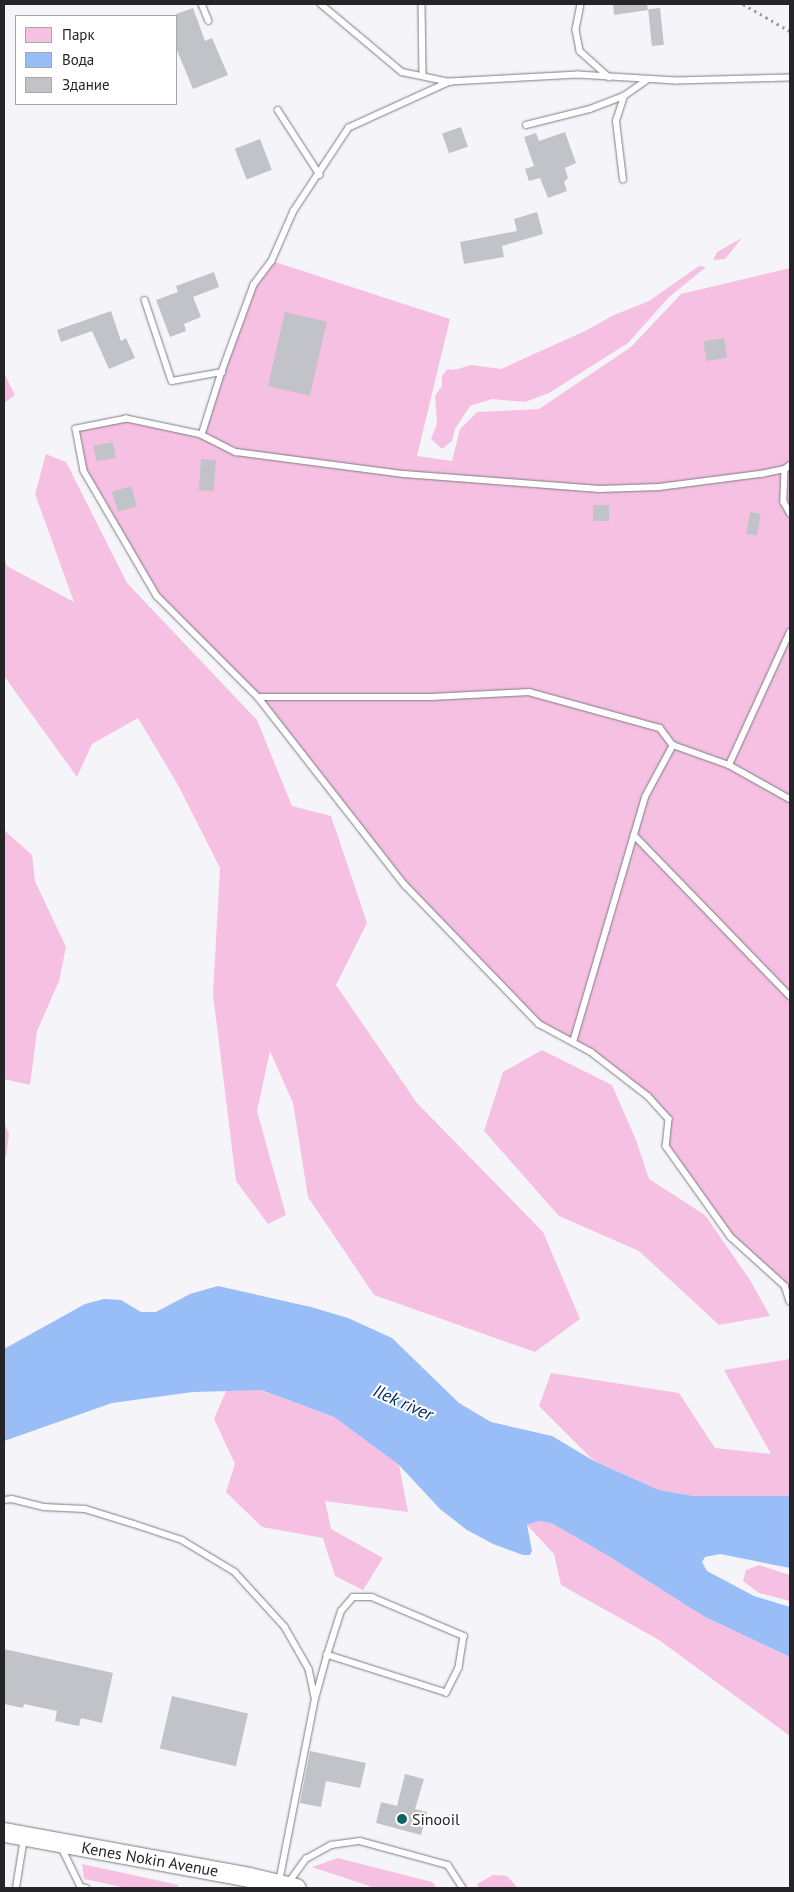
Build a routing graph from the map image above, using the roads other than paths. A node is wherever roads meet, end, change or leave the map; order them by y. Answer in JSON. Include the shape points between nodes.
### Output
{"nodes":[{"id":1,"x":202,"y":4,"type":"edge"},
{"id":2,"x":321,"y":4,"type":"edge"},
{"id":3,"x":422,"y":4,"type":"edge"},
{"id":4,"x":581,"y":4,"type":"edge"},
{"id":5,"x":209,"y":22,"type":"dead end"},
{"id":6,"x":423,"y":76,"type":"junction"},
{"id":7,"x":609,"y":77,"type":"junction"},
{"id":8,"x":790,"y":78,"type":"edge"},
{"id":9,"x":648,"y":79,"type":"junction"},
{"id":10,"x":450,"y":82,"type":"junction"},
{"id":11,"x":624,"y":96,"type":"junction"},
{"id":12,"x":278,"y":110,"type":"dead end"},
{"id":13,"x":526,"y":125,"type":"dead end"},
{"id":14,"x":320,"y":175,"type":"junction"},
{"id":15,"x":623,"y":180,"type":"dead end"},
{"id":16,"x":145,"y":300,"type":"dead end"},
{"id":17,"x":222,"y":372,"type":"junction"},
{"id":18,"x":202,"y":435,"type":"junction"},
{"id":19,"x":788,"y":467,"type":"edge"},
{"id":20,"x":790,"y":513,"type":"edge"},
{"id":21,"x":790,"y":632,"type":"edge"},
{"id":22,"x":258,"y":697,"type":"junction"},
{"id":23,"x":673,"y":745,"type":"junction"},
{"id":24,"x":728,"y":765,"type":"junction"},
{"id":25,"x":790,"y":800,"type":"edge"},
{"id":26,"x":634,"y":835,"type":"junction"},
{"id":27,"x":790,"y":996,"type":"edge"},
{"id":28,"x":573,"y":1042,"type":"junction"},
{"id":29,"x":788,"y":1285,"type":"edge"},
{"id":30,"x":790,"y":1300,"type":"edge"},
{"id":31,"x":4,"y":1500,"type":"edge"},
{"id":32,"x":327,"y":1655,"type":"junction"},
{"id":33,"x":315,"y":1699,"type":"junction"},
{"id":34,"x":4,"y":1832,"type":"edge"},
{"id":35,"x":24,"y":1836,"type":"junction"},
{"id":36,"x":60,"y":1844,"type":"junction"},
{"id":37,"x":286,"y":1886,"type":"edge"},
{"id":38,"x":16,"y":1888,"type":"edge"},
{"id":39,"x":86,"y":1888,"type":"edge"},
{"id":40,"x":463,"y":1888,"type":"edge"}],
"edges":[{"from":1,"to":5,"type":"lane"},
{"from":2,"to":6,"type":"lane","via":[[402,72]]},
{"from":3,"to":6,"type":"lane"},
{"from":4,"to":7,"type":"lane","via":[[576,30],[580,51]]},
{"from":6,"to":10,"type":"lane"},
{"from":7,"to":9,"type":"lane"},
{"from":7,"to":10,"type":"lane","via":[[578,75]]},
{"from":8,"to":9,"type":"lane"},
{"from":9,"to":11,"type":"lane"},
{"from":10,"to":14,"type":"lane","via":[[349,128]]},
{"from":11,"to":13,"type":"lane","via":[[590,109]]},
{"from":11,"to":15,"type":"lane","via":[[616,121]]},
{"from":12,"to":14,"type":"lane"},
{"from":14,"to":17,"type":"lane","via":[[294,211],[272,261],[254,285]]},
{"from":16,"to":17,"type":"lane","via":[[172,381]]},
{"from":17,"to":18,"type":"lane"},
{"from":18,"to":19,"type":"lane","via":[[236,452],[404,474],[599,489],[659,487]]},
{"from":18,"to":22,"type":"lane","via":[[127,419],[76,429],[84,471],[156,596]]},
{"from":19,"to":20,"type":"lane","via":[[784,502]]},
{"from":21,"to":24,"type":"lane"},
{"from":22,"to":23,"type":"lane","via":[[431,697],[529,692],[660,728]]},
{"from":22,"to":28,"type":"lane","via":[[405,885],[539,1024]]},
{"from":23,"to":24,"type":"lane"},
{"from":23,"to":26,"type":"lane","via":[[644,798]]},
{"from":24,"to":25,"type":"lane"},
{"from":26,"to":27,"type":"lane"},
{"from":26,"to":28,"type":"lane"},
{"from":28,"to":29,"type":"lane","via":[[648,1096],[670,1119],[666,1146],[731,1237]]},
{"from":29,"to":30,"type":"lane"},
{"from":31,"to":33,"type":"lane","via":[[44,1507],[85,1509],[134,1524],[182,1540],[234,1572],[285,1627],[308,1669]]},
{"from":32,"to":32,"type":"lane","via":[[446,1693],[459,1668],[464,1636],[372,1596],[353,1597],[341,1610]]},
{"from":32,"to":33,"type":"lane"},
{"from":33,"to":37,"type":"lane"},
{"from":34,"to":35,"type":"highway","name":"Kenes Nokin Avenue"},
{"from":35,"to":36,"type":"highway","name":"Kenes Nokin Avenue"},
{"from":35,"to":38,"type":"lane"},
{"from":36,"to":37,"type":"highway","name":"Kenes Nokin Avenue"},
{"from":36,"to":39,"type":"lane","via":[[81,1887]]},
{"from":37,"to":40,"type":"lane","via":[[306,1859],[331,1845],[360,1841],[448,1865]]}]}
